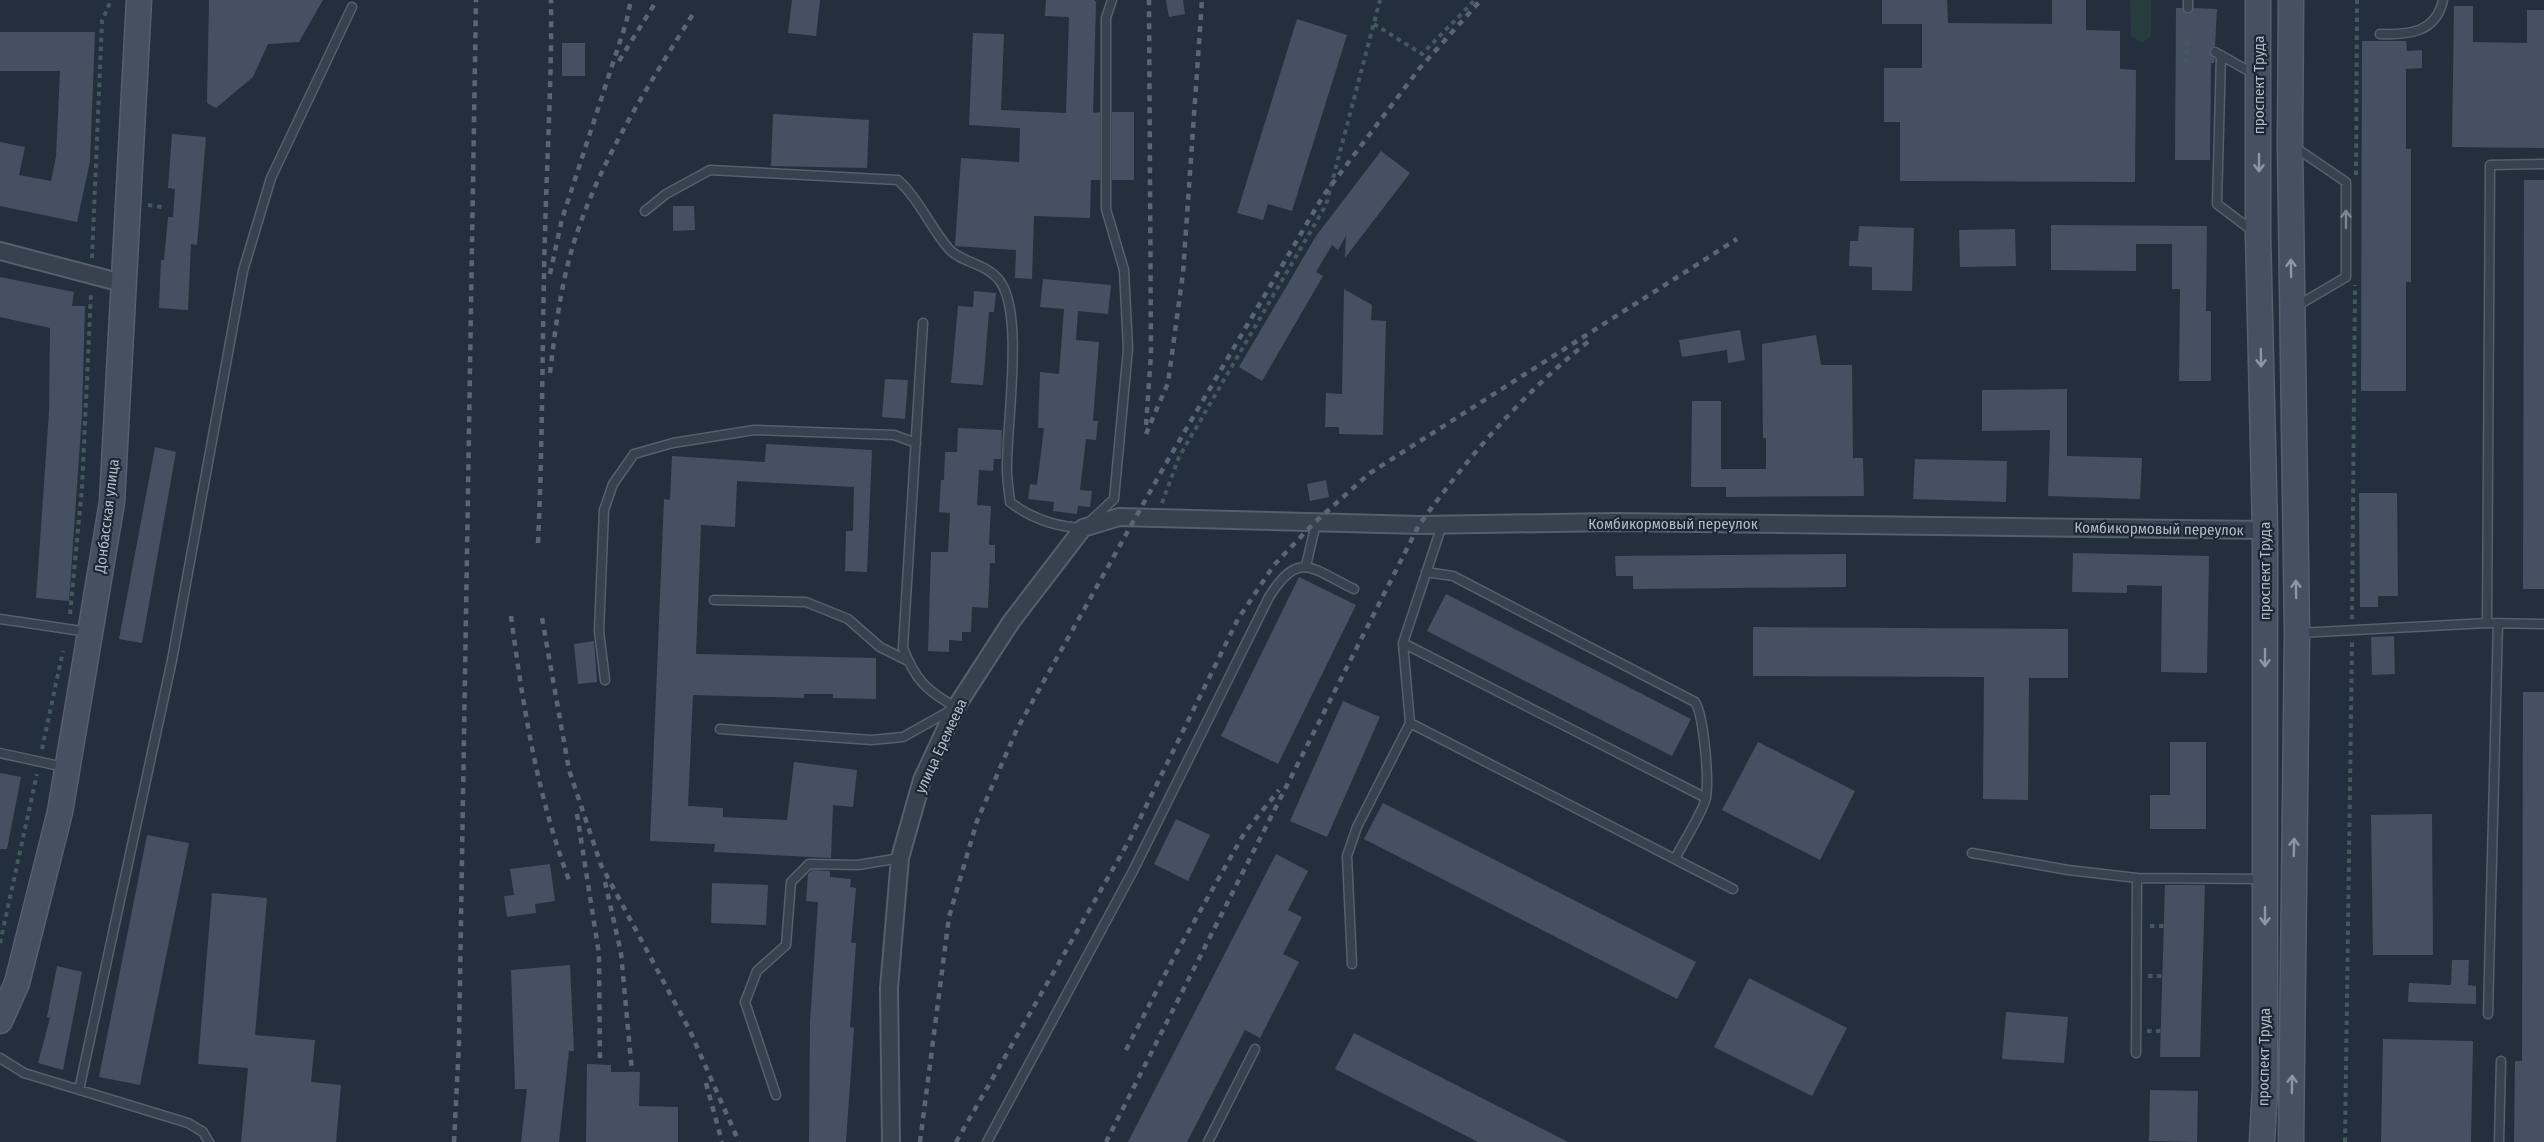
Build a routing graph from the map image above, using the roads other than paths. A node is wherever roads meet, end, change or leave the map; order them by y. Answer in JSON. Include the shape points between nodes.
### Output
{"nodes":[{"id":1,"x":139,"y":0,"type":"edge"},
{"id":2,"x":1112,"y":0,"type":"edge"},
{"id":3,"x":2258,"y":0,"type":"edge"},
{"id":4,"x":2291,"y":0,"type":"edge"},
{"id":5,"x":2443,"y":0,"type":"edge"},
{"id":6,"x":352,"y":7,"type":"dead end"},
{"id":7,"x":2380,"y":34,"type":"dead end"},
{"id":8,"x":2259,"y":76,"type":"junction"},
{"id":9,"x":2290,"y":144,"type":"junction"},
{"id":10,"x":2544,"y":164,"type":"edge"},
{"id":11,"x":645,"y":211,"type":"dead end"},
{"id":12,"x":2258,"y":235,"type":"junction"},
{"id":13,"x":0,"y":251,"type":"edge"},
{"id":14,"x":126,"y":284,"type":"junction"},
{"id":15,"x":2292,"y":309,"type":"junction"},
{"id":16,"x":923,"y":323,"type":"dead end"},
{"id":17,"x":916,"y":443,"type":"junction"},
{"id":18,"x":1316,"y":523,"type":"junction"},
{"id":19,"x":1442,"y":525,"type":"junction"},
{"id":20,"x":1083,"y":528,"type":"junction"},
{"id":21,"x":2265,"y":530,"type":"junction"},
{"id":22,"x":2295,"y":532,"type":"junction"},
{"id":23,"x":1306,"y":566,"type":"junction"},
{"id":24,"x":1426,"y":572,"type":"junction"},
{"id":25,"x":1354,"y":589,"type":"dead end"},
{"id":26,"x":714,"y":600,"type":"dead end"},
{"id":27,"x":0,"y":619,"type":"edge"},
{"id":28,"x":2487,"y":623,"type":"junction"},
{"id":29,"x":2498,"y":623,"type":"junction"},
{"id":30,"x":2544,"y":624,"type":"edge"},
{"id":31,"x":80,"y":631,"type":"junction"},
{"id":32,"x":2297,"y":633,"type":"junction"},
{"id":33,"x":1403,"y":643,"type":"junction"},
{"id":34,"x":908,"y":661,"type":"junction"},
{"id":35,"x":605,"y":680,"type":"dead end"},
{"id":36,"x":956,"y":707,"type":"junction"},
{"id":37,"x":1410,"y":723,"type":"junction"},
{"id":38,"x":720,"y":729,"type":"dead end"},
{"id":39,"x":0,"y":753,"type":"edge"},
{"id":40,"x":68,"y":767,"type":"junction"},
{"id":41,"x":1706,"y":798,"type":"junction"},
{"id":42,"x":1972,"y":853,"type":"dead end"},
{"id":43,"x":900,"y":858,"type":"junction"},
{"id":44,"x":1675,"y":859,"type":"junction"},
{"id":45,"x":2137,"y":878,"type":"junction"},
{"id":46,"x":2265,"y":879,"type":"junction"},
{"id":47,"x":1733,"y":889,"type":"dead end"},
{"id":48,"x":1352,"y":964,"type":"dead end"},
{"id":49,"x":2488,"y":1014,"type":"dead end"},
{"id":50,"x":0,"y":1021,"type":"edge"},
{"id":51,"x":1255,"y":1048,"type":"dead end"},
{"id":52,"x":2136,"y":1053,"type":"dead end"},
{"id":53,"x":0,"y":1058,"type":"edge"},
{"id":54,"x":2501,"y":1061,"type":"dead end"},
{"id":55,"x":79,"y":1090,"type":"junction"},
{"id":56,"x":776,"y":1095,"type":"dead end"},
{"id":57,"x":209,"y":1142,"type":"edge"},
{"id":58,"x":891,"y":1142,"type":"edge"},
{"id":59,"x":987,"y":1142,"type":"edge"},
{"id":60,"x":1208,"y":1142,"type":"edge"},
{"id":61,"x":2262,"y":1142,"type":"edge"},
{"id":62,"x":2291,"y":1142,"type":"edge"},
{"id":63,"x":2499,"y":1142,"type":"edge"}],
"edges":[{"from":1,"to":14,"type":"main road","name":"Донбасская улица"},
{"from":2,"to":20,"type":"lane","via":[[1106,18],[1106,209],[1124,270],[1128,349],[1114,500]]},
{"from":3,"to":8,"type":"main road","name":"проспект Труда"},
{"from":4,"to":9,"type":"main road","name":"проспект Труда"},
{"from":5,"to":7,"type":"lane","via":[[2441,9],[2422,31]]},
{"from":6,"to":55,"type":"lane","via":[[271,178],[243,271],[172,660]]},
{"from":8,"to":12,"type":"main road","name":"проспект Труда","one_way":true},
{"from":8,"to":12,"type":"lane","via":[[2218,54],[2217,204]]},
{"from":15,"to":9,"type":"main road","name":"проспект Труда","one_way":true},
{"from":15,"to":9,"type":"lane","one_way":true,"via":[[2346,277],[2346,182]]},
{"from":10,"to":28,"type":"lane","via":[[2490,165]]},
{"from":11,"to":20,"type":"lane","via":[[666,194],[710,170],[898,180],[910,190],[954,254],[978,263],[1000,280],[1010,305],[1010,502],[1025,514],[1060,527]]},
{"from":12,"to":21,"type":"main road","name":"проспект Труда","one_way":true},
{"from":13,"to":14,"type":"street"},
{"from":14,"to":31,"type":"main road","name":"Донбасская улица","via":[[112,502]]},
{"from":15,"to":22,"type":"main road","name":"проспект Труда"},
{"from":16,"to":17,"type":"lane"},
{"from":17,"to":34,"type":"lane","via":[[903,648]]},
{"from":17,"to":35,"type":"lane","via":[[894,435],[754,430],[673,442],[634,454],[613,484],[604,510],[599,631]]},
{"from":18,"to":19,"type":"street","name":"Комбикормовый переулок"},
{"from":18,"to":20,"type":"street","name":"Комбикормовый переулок","via":[[1119,518]]},
{"from":18,"to":23,"type":"lane"},
{"from":19,"to":21,"type":"street","name":"Комбикормовый переулок","via":[[1614,522]]},
{"from":19,"to":24,"type":"lane"},
{"from":20,"to":36,"type":"street","name":"улица Еремеева","via":[[1011,622]]},
{"from":21,"to":22,"type":"main road"},
{"from":21,"to":46,"type":"main road","name":"проспект Труда","one_way":true},
{"from":32,"to":22,"type":"main road","name":"проспект Труда","one_way":true},
{"from":23,"to":25,"type":"lane"},
{"from":23,"to":59,"type":"lane","via":[[1282,576],[1269,597],[1133,871]]},
{"from":24,"to":33,"type":"lane"},
{"from":24,"to":41,"type":"lane","via":[[1453,576],[1695,702],[1702,723]]},
{"from":26,"to":34,"type":"lane","via":[[806,602],[848,619],[880,647]]},
{"from":27,"to":31,"type":"lane"},
{"from":28,"to":29,"type":"lane"},
{"from":28,"to":32,"type":"lane"},
{"from":29,"to":30,"type":"lane"},
{"from":29,"to":49,"type":"lane"},
{"from":31,"to":40,"type":"main road","name":"Донбасская улица"},
{"from":62,"to":32,"type":"main road","name":"проспект Труда","one_way":true},
{"from":33,"to":37,"type":"lane"},
{"from":33,"to":41,"type":"lane"},
{"from":34,"to":36,"type":"lane","via":[[914,674],[935,696]]},
{"from":36,"to":38,"type":"lane","via":[[903,737],[871,740]]},
{"from":36,"to":43,"type":"street","name":"улица Еремеева","via":[[922,780]]},
{"from":37,"to":44,"type":"lane"},
{"from":37,"to":48,"type":"lane","via":[[1357,827],[1347,856]]},
{"from":39,"to":40,"type":"lane"},
{"from":40,"to":50,"type":"main road","name":"Донбасская улица","via":[[16,983]]},
{"from":41,"to":44,"type":"lane"},
{"from":42,"to":45,"type":"lane"},
{"from":43,"to":56,"type":"lane","via":[[858,865],[809,864],[791,882],[786,945],[757,970],[745,1002]]},
{"from":43,"to":58,"type":"street","name":"улица Еремеева","via":[[890,988]]},
{"from":44,"to":47,"type":"lane"},
{"from":45,"to":46,"type":"lane"},
{"from":45,"to":52,"type":"lane"},
{"from":46,"to":61,"type":"main road","name":"проспект Труда","one_way":true},
{"from":51,"to":60,"type":"lane"},
{"from":53,"to":55,"type":"lane","via":[[24,1073]]},
{"from":54,"to":63,"type":"lane"},
{"from":55,"to":57,"type":"lane","via":[[188,1123],[203,1132]]}]}
